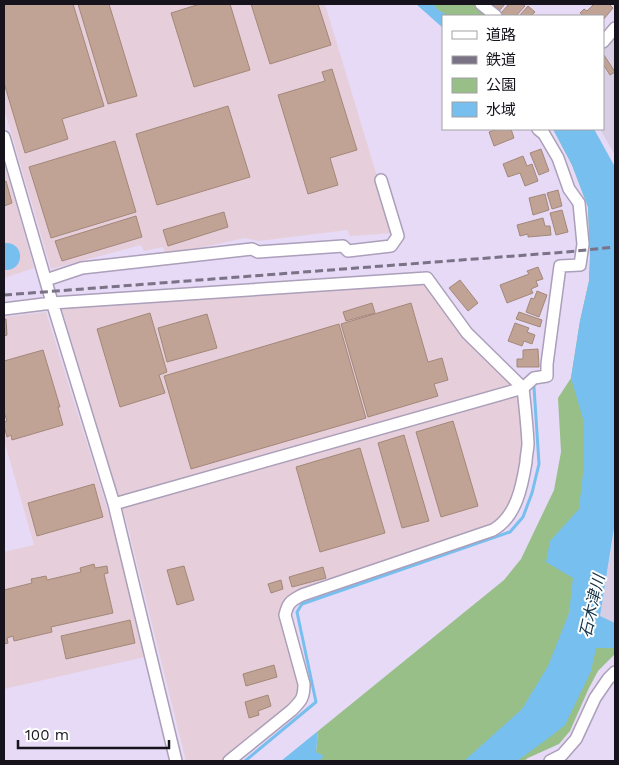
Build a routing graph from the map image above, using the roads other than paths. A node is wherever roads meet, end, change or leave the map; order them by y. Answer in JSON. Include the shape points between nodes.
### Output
{"nodes":[{"id":1,"x":481,"y":4,"type":"edge"},
{"id":2,"x":495,"y":15,"type":"edge"},
{"id":3,"x":615,"y":28,"type":"edge"},
{"id":4,"x":604,"y":41,"type":"edge"},
{"id":5,"x":539,"y":130,"type":"edge"},
{"id":6,"x":4,"y":137,"type":"edge"},
{"id":7,"x":381,"y":180,"type":"dead end"},
{"id":8,"x":46,"y":280,"type":"junction"},
{"id":9,"x":52,"y":303,"type":"junction"},
{"id":10,"x":4,"y":309,"type":"edge"},
{"id":11,"x":523,"y":388,"type":"junction"},
{"id":12,"x":114,"y":504,"type":"junction"},
{"id":13,"x":615,"y":672,"type":"edge"},
{"id":14,"x":176,"y":761,"type":"edge"},
{"id":15,"x":229,"y":761,"type":"edge"},
{"id":16,"x":550,"y":761,"type":"edge"}],
"edges":[{"from":1,"to":2,"type":"street"},
{"from":3,"to":4,"type":"street"},
{"from":5,"to":11,"type":"street","via":[[558,158],[569,189],[579,204],[583,244],[580,265],[560,266],[547,376],[534,378]]},
{"from":6,"to":8,"type":"street"},
{"from":7,"to":8,"type":"street","via":[[398,236],[391,246],[348,251],[343,246],[258,252],[252,249],[82,268]]},
{"from":8,"to":9,"type":"street"},
{"from":9,"to":10,"type":"street"},
{"from":9,"to":11,"type":"street","via":[[426,278],[467,333]]},
{"from":9,"to":12,"type":"street"},
{"from":11,"to":12,"type":"street"},
{"from":11,"to":15,"type":"street","via":[[528,444],[523,482],[507,519],[493,530],[291,601],[285,615],[304,694],[292,710]]},
{"from":12,"to":14,"type":"street"},
{"from":13,"to":16,"type":"street","via":[[595,698],[576,739],[562,755]]}]}
